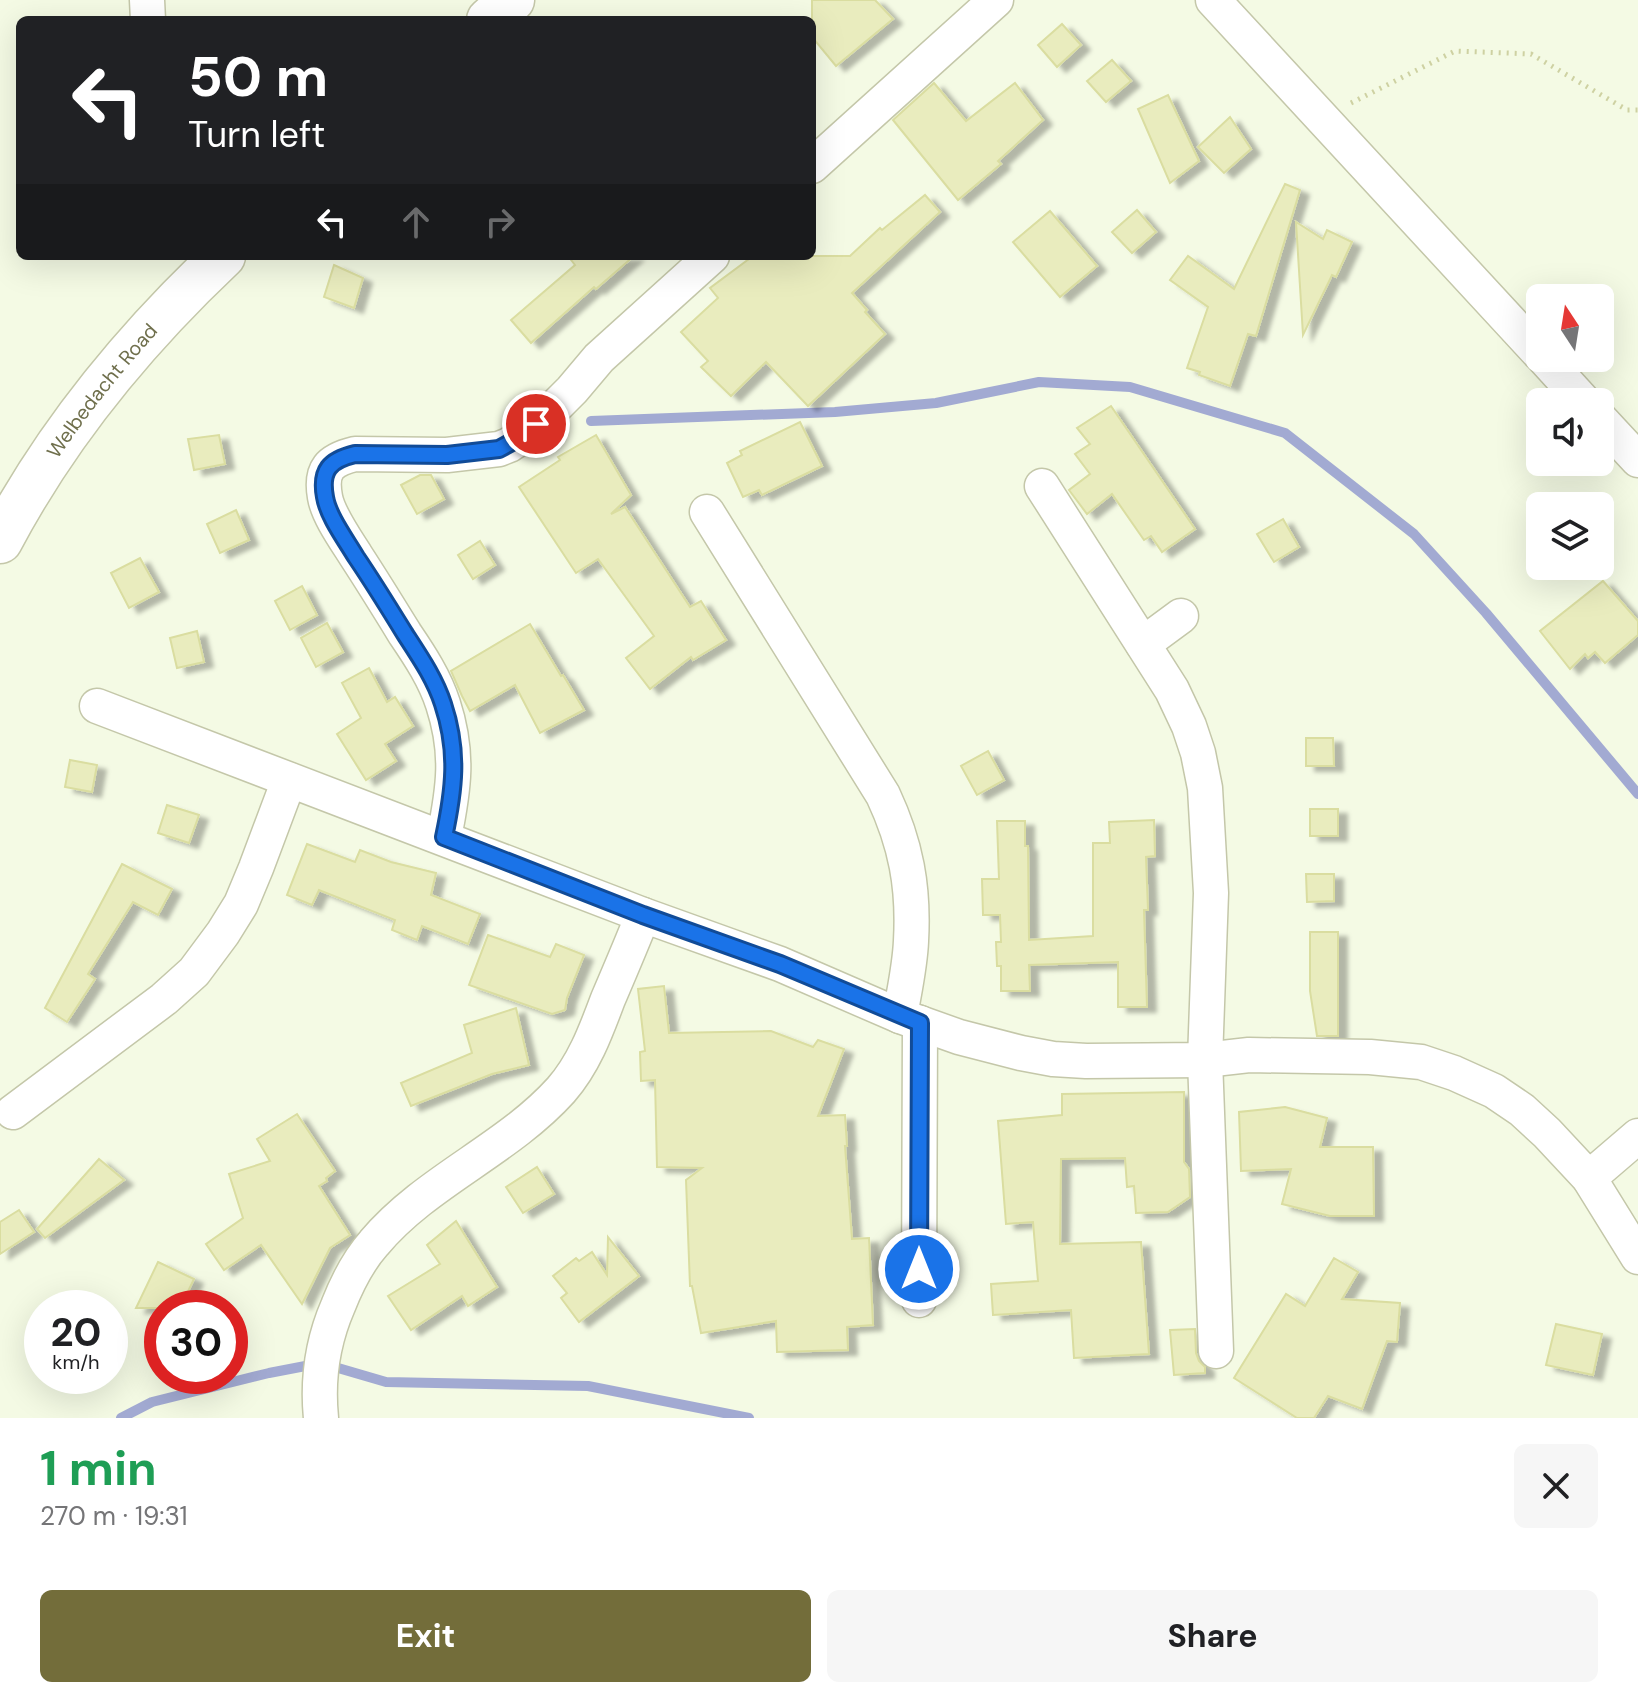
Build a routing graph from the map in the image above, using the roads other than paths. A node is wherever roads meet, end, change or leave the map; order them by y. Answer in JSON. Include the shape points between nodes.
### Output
{"nodes":[{"id":1,"x":512,"y":0,"type":"edge"},
{"id":2,"x":996,"y":0,"type":"edge"},
{"id":3,"x":1213,"y":0,"type":"edge"},
{"id":4,"x":494,"y":16,"type":"edge"},
{"id":5,"x":816,"y":162,"type":"edge"},
{"id":6,"x":219,"y":260,"type":"edge"},
{"id":7,"x":708,"y":260,"type":"edge"},
{"id":8,"x":1526,"y":339,"type":"edge"},
{"id":9,"x":1557,"y":372,"type":"edge"},
{"id":10,"x":1571,"y":388,"type":"edge"},
{"id":11,"x":1614,"y":434,"type":"edge"},
{"id":12,"x":1638,"y":460,"type":"edge"},
{"id":13,"x":1042,"y":486,"type":"dead end"},
{"id":14,"x":707,"y":512,"type":"dead end"},
{"id":15,"x":0,"y":541,"type":"edge"},
{"id":16,"x":1181,"y":616,"type":"dead end"},
{"id":17,"x":1143,"y":644,"type":"junction"},
{"id":18,"x":97,"y":706,"type":"dead end"},
{"id":19,"x":289,"y":780,"type":"junction"},
{"id":20,"x":444,"y":837,"type":"junction"},
{"id":21,"x":643,"y":915,"type":"junction"},
{"id":22,"x":910,"y":1020,"type":"junction"},
{"id":23,"x":1205,"y":1060,"type":"junction"},
{"id":24,"x":13,"y":1112,"type":"dead end"},
{"id":25,"x":1638,"y":1136,"type":"edge"},
{"id":26,"x":1589,"y":1178,"type":"junction"},
{"id":27,"x":1638,"y":1257,"type":"edge"},
{"id":28,"x":919,"y":1300,"type":"dead end"},
{"id":29,"x":1216,"y":1351,"type":"dead end"},
{"id":30,"x":321,"y":1418,"type":"edge"}],
"edges":[{"from":1,"to":4,"type":"street"},
{"from":2,"to":5,"type":"street"},
{"from":3,"to":8,"type":"street"},
{"from":6,"to":15,"type":"street","name":"Welbedacht Road","via":[[120,364],[59,446]]},
{"from":7,"to":20,"type":"street","via":[[509,445],[447,455],[355,454],[332,462],[325,473],[324,494],[332,515],[424,663],[444,705],[454,758]]},
{"from":9,"to":10,"type":"street"},
{"from":11,"to":12,"type":"street"},
{"from":13,"to":17,"type":"street"},
{"from":14,"to":22,"type":"street","via":[[896,822],[910,890]]},
{"from":16,"to":17,"type":"street"},
{"from":17,"to":23,"type":"street","via":[[1189,726],[1205,788],[1211,893]]},
{"from":18,"to":19,"type":"street"},
{"from":19,"to":20,"type":"street"},
{"from":19,"to":24,"type":"street","via":[[241,904],[194,972]]},
{"from":20,"to":21,"type":"street"},
{"from":21,"to":22,"type":"street","via":[[780,964]]},
{"from":21,"to":30,"type":"street","via":[[580,1066],[562,1089],[520,1128],[404,1212],[361,1259],[328,1328],[319,1369]]},
{"from":22,"to":23,"type":"street","via":[[1053,1059]]},
{"from":22,"to":28,"type":"street"},
{"from":23,"to":26,"type":"street","via":[[1249,1055],[1421,1062],[1494,1091],[1522,1110]]},
{"from":23,"to":29,"type":"street"},
{"from":25,"to":26,"type":"street"},
{"from":26,"to":27,"type":"street"}]}
